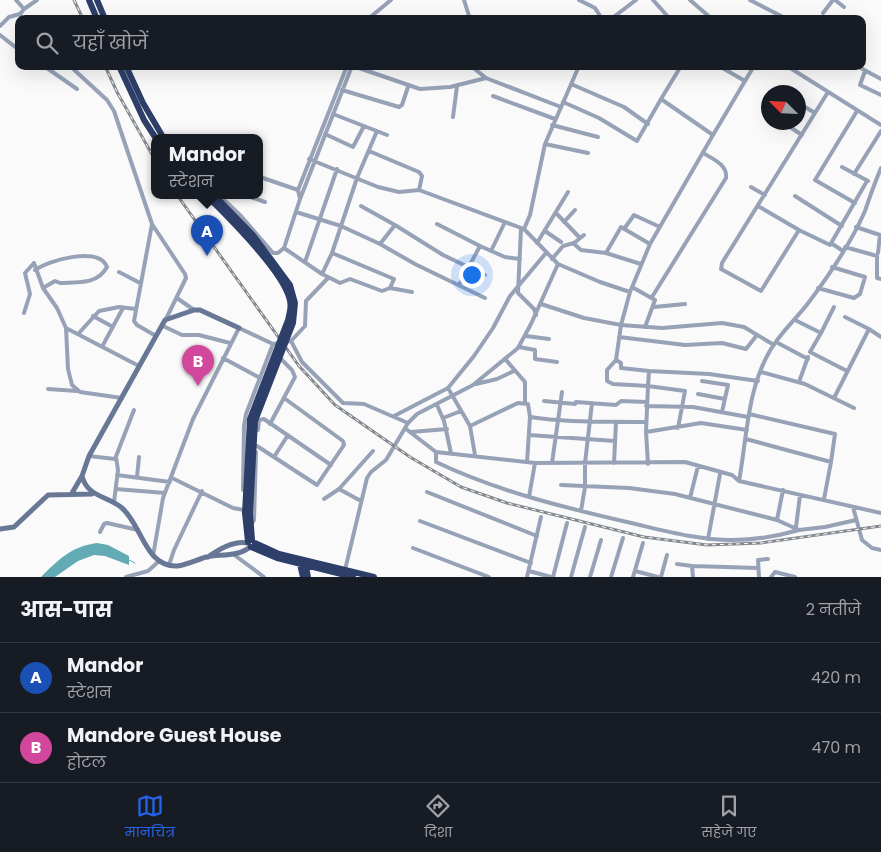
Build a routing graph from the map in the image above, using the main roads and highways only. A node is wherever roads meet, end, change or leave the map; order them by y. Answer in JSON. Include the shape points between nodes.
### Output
{"nodes":[{"id":1,"x":89,"y":0,"type":"edge"},
{"id":2,"x":97,"y":0,"type":"edge"},
{"id":3,"x":95,"y":15,"type":"edge"},
{"id":4,"x":104,"y":15,"type":"edge"},
{"id":5,"x":121,"y":70,"type":"edge"},
{"id":6,"x":128,"y":70,"type":"edge"},
{"id":7,"x":153,"y":134,"type":"edge"},
{"id":8,"x":161,"y":134,"type":"edge"},
{"id":9,"x":217,"y":199,"type":"edge"},
{"id":10,"x":302,"y":562,"type":"junction"},
{"id":11,"x":303,"y":577,"type":"edge"},
{"id":12,"x":308,"y":577,"type":"edge"},
{"id":13,"x":353,"y":577,"type":"edge"},
{"id":14,"x":374,"y":577,"type":"edge"}],
"edges":[{"from":1,"to":3,"type":"highway"},
{"from":2,"to":4,"type":"highway"},
{"from":5,"to":7,"type":"highway"},
{"from":6,"to":8,"type":"highway","via":[[142,103]]},
{"from":9,"to":10,"type":"highway","bridge":true,"via":[[253,235],[290,285],[295,303],[292,323],[255,421],[246,512],[251,544]]},
{"from":10,"to":11,"type":"highway"},
{"from":10,"to":12,"type":"highway"},
{"from":10,"to":13,"type":"highway"},
{"from":10,"to":14,"type":"highway"}]}
